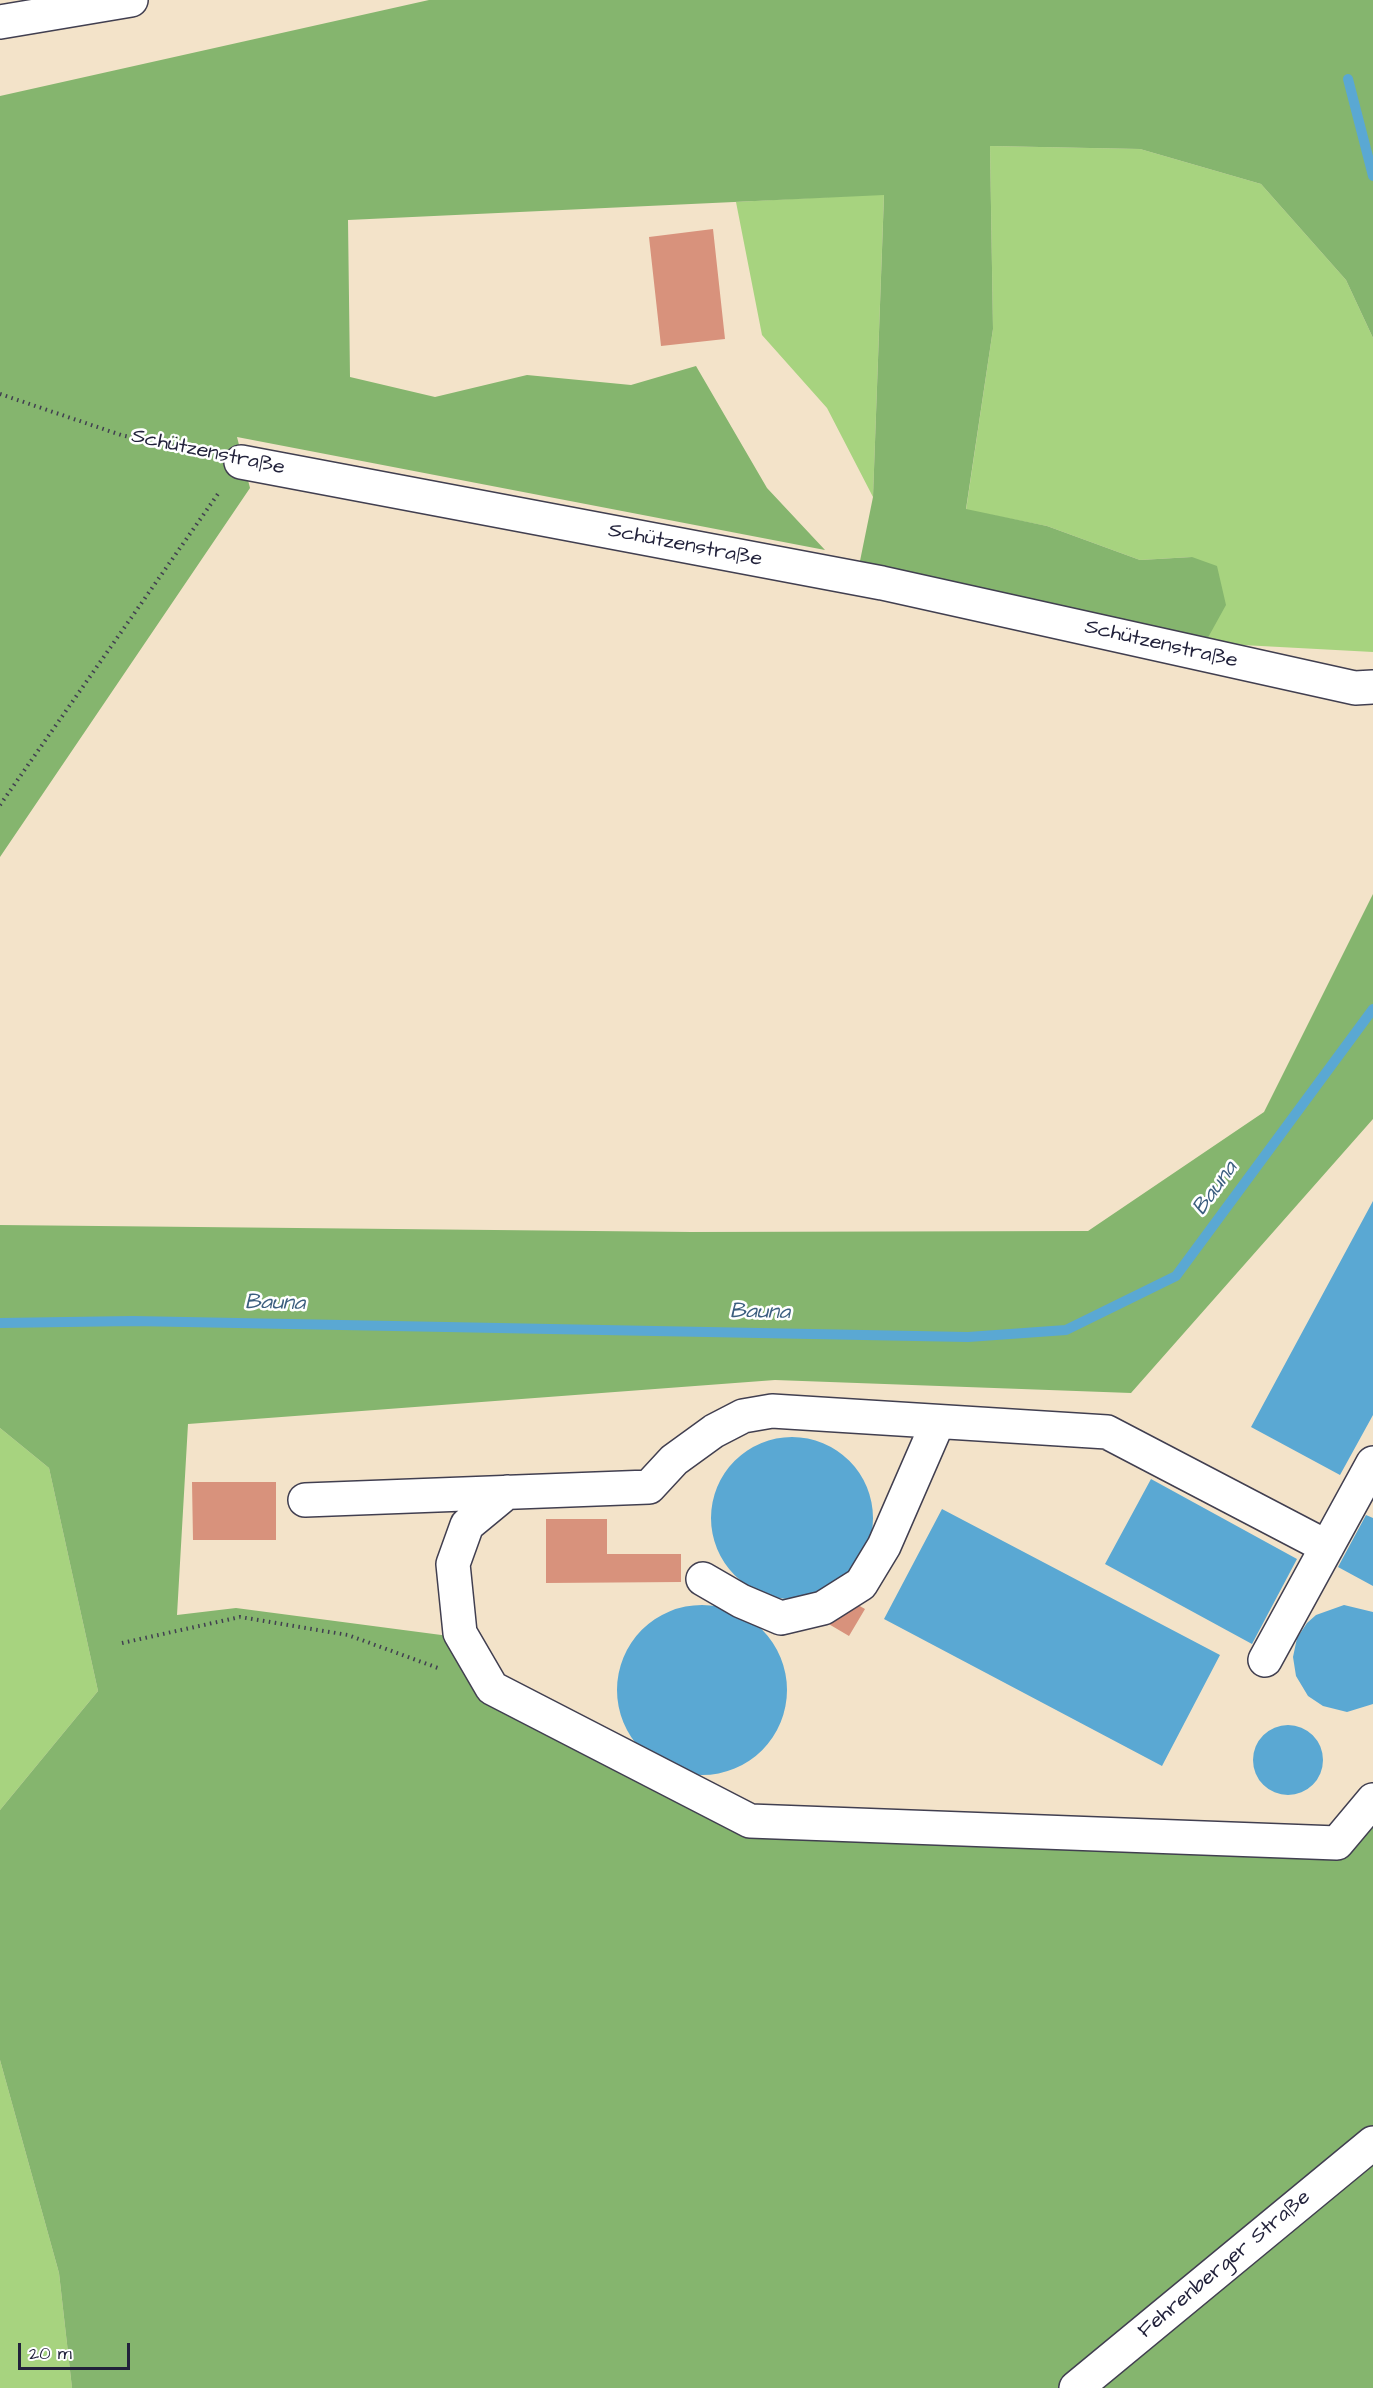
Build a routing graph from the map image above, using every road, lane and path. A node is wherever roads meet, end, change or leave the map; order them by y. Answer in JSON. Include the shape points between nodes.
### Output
{"nodes":[{"id":1,"x":131,"y":0,"type":"edge"},
{"id":2,"x":0,"y":22,"type":"edge"},
{"id":3,"x":0,"y":394,"type":"edge"},
{"id":4,"x":241,"y":462,"type":"junction"},
{"id":5,"x":1373,"y":687,"type":"edge"},
{"id":6,"x":0,"y":805,"type":"edge"},
{"id":7,"x":938,"y":1422,"type":"junction"},
{"id":8,"x":1373,"y":1462,"type":"edge"},
{"id":9,"x":507,"y":1492,"type":"junction"},
{"id":10,"x":305,"y":1500,"type":"dead end"},
{"id":11,"x":1327,"y":1546,"type":"junction"},
{"id":12,"x":703,"y":1579,"type":"dead end"},
{"id":13,"x":122,"y":1643,"type":"dead end"},
{"id":14,"x":1265,"y":1660,"type":"dead end"},
{"id":15,"x":492,"y":1688,"type":"junction"},
{"id":16,"x":1373,"y":1800,"type":"edge"},
{"id":17,"x":1373,"y":2143,"type":"edge"},
{"id":18,"x":1076,"y":2388,"type":"edge"}],
"edges":[{"from":1,"to":2,"type":"main road"},
{"from":3,"to":4,"type":"path","name":"Schützenstraße","via":[[121,435]]},
{"from":4,"to":5,"type":"main road","name":"Schützenstraße","via":[[882,583],[1355,688]]},
{"from":4,"to":6,"type":"path"},
{"from":7,"to":9,"type":"main road","via":[[772,1411],[743,1416],[714,1431],[674,1460],[649,1487]]},
{"from":7,"to":11,"type":"main road","via":[[1107,1432]]},
{"from":7,"to":12,"type":"main road","via":[[884,1546],[861,1584],[824,1608],[781,1618]]},
{"from":8,"to":11,"type":"main road"},
{"from":9,"to":10,"type":"main road"},
{"from":9,"to":15,"type":"main road","via":[[467,1525],[453,1564],[460,1633]]},
{"from":11,"to":14,"type":"main road"},
{"from":13,"to":15,"type":"path","via":[[240,1617],[348,1635]]},
{"from":15,"to":16,"type":"main road","via":[[750,1821],[1337,1843]]},
{"from":17,"to":18,"type":"main road","name":"Fehrenberger Straße"}]}
